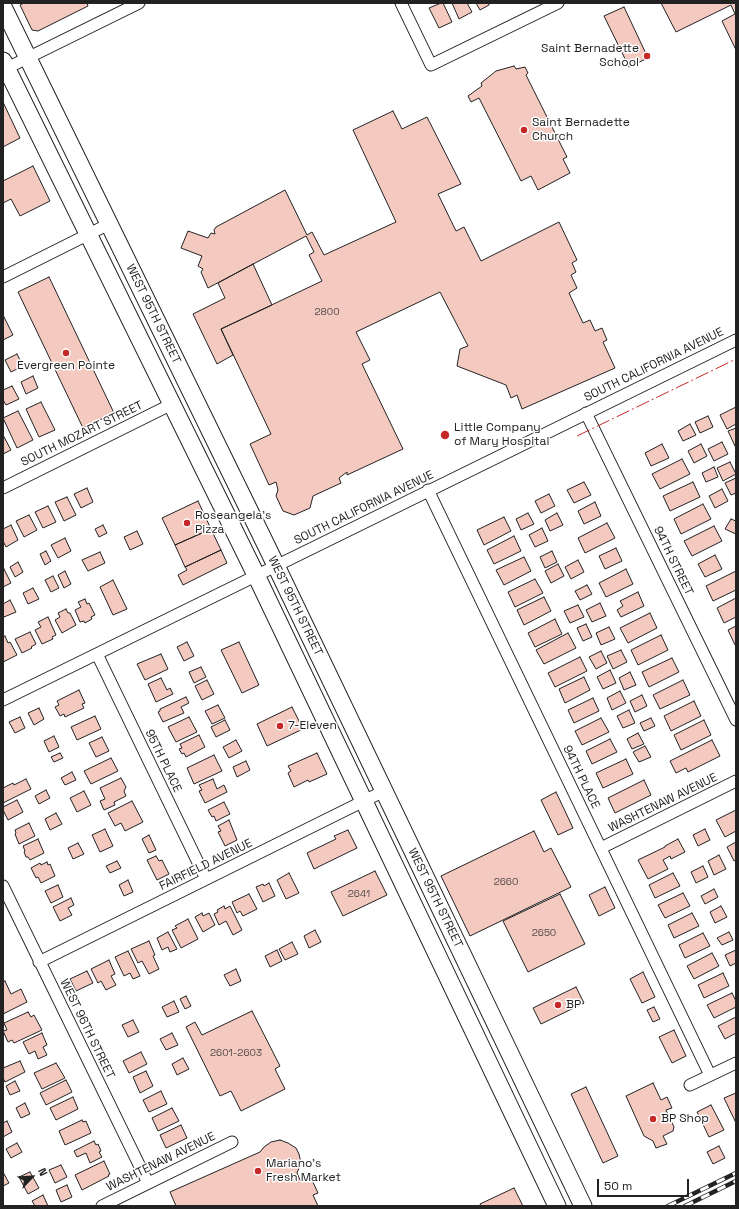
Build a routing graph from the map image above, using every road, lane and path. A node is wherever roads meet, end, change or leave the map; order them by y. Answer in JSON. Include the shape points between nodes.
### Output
{"nodes":[{"id":1,"x":139,"y":3,"type":"edge"},
{"id":2,"x":401,"y":3,"type":"edge"},
{"id":3,"x":558,"y":3,"type":"edge"},
{"id":4,"x":3,"y":7,"type":"edge"},
{"id":5,"x":28,"y":58,"type":"junction"},
{"id":6,"x":4,"y":67,"type":"edge"},
{"id":7,"x":109,"y":224,"type":"junction"},
{"id":8,"x":88,"y":234,"type":"junction"},
{"id":9,"x":3,"y":277,"type":"edge"},
{"id":10,"x":736,"y":340,"type":"edge"},
{"id":11,"x":172,"y":404,"type":"junction"},
{"id":12,"x":586,"y":413,"type":"junction"},
{"id":13,"x":3,"y":488,"type":"edge"},
{"id":14,"x":428,"y":490,"type":"junction"},
{"id":15,"x":275,"y":565,"type":"junction"},
{"id":16,"x":256,"y":575,"type":"junction"},
{"id":17,"x":97,"y":654,"type":"junction"},
{"id":18,"x":3,"y":700,"type":"edge"},
{"id":19,"x":736,"y":720,"type":"edge"},
{"id":20,"x":736,"y":781,"type":"edge"},
{"id":21,"x":384,"y":791,"type":"junction"},
{"id":22,"x":364,"y":801,"type":"junction"},
{"id":23,"x":600,"y":848,"type":"junction"},
{"id":24,"x":206,"y":879,"type":"junction"},
{"id":25,"x":3,"y":886,"type":"edge"},
{"id":26,"x":39,"y":962,"type":"junction"},
{"id":27,"x":736,"y":1063,"type":"edge"},
{"id":28,"x":710,"y":1075,"type":"junction"},
{"id":29,"x":690,"y":1085,"type":"dead end"},
{"id":30,"x":232,"y":1142,"type":"dead end"},
{"id":31,"x":148,"y":1183,"type":"junction"},
{"id":32,"x":102,"y":1206,"type":"edge"},
{"id":33,"x":557,"y":1206,"type":"edge"},
{"id":34,"x":583,"y":1206,"type":"edge"}],
"edges":[{"from":1,"to":5,"type":"street"},
{"from":2,"to":3,"type":"street","via":[[431,65]]},
{"from":4,"to":5,"type":"main road","name":"WEST 95TH STREET"},
{"from":5,"to":6,"type":"street"},
{"from":5,"to":7,"type":"main road","name":"WEST 95TH STREET"},
{"from":6,"to":8,"type":"main road","name":"WEST 95TH STREET"},
{"from":7,"to":8,"type":"street"},
{"from":7,"to":15,"type":"main road","name":"WEST 95TH STREET"},
{"from":8,"to":9,"type":"street"},
{"from":8,"to":11,"type":"main road","name":"WEST 95TH STREET"},
{"from":10,"to":12,"type":"street","name":"SOUTH CALIFORNIA AVENUE"},
{"from":11,"to":13,"type":"street","name":"SOUTH MOZART STREET"},
{"from":11,"to":16,"type":"main road","name":"WEST 95TH STREET"},
{"from":12,"to":14,"type":"street","name":"SOUTH CALIFORNIA AVENUE"},
{"from":12,"to":19,"type":"street","name":"94TH STREET"},
{"from":14,"to":15,"type":"street","name":"SOUTH CALIFORNIA AVENUE"},
{"from":14,"to":23,"type":"street","name":"94TH PLACE"},
{"from":15,"to":16,"type":"street","name":"SOUTH CALIFORNIA AVENUE"},
{"from":15,"to":21,"type":"main road","name":"WEST 95TH STREET"},
{"from":16,"to":17,"type":"street","name":"SOUTH CALIFORNIA AVENUE"},
{"from":16,"to":22,"type":"main road","name":"WEST 95TH STREET"},
{"from":17,"to":18,"type":"street","name":"SOUTH CALIFORNIA AVENUE"},
{"from":17,"to":24,"type":"street","name":"95TH PLACE"},
{"from":20,"to":23,"type":"street","name":"WASHTENAW AVENUE"},
{"from":21,"to":22,"type":"street","name":"FAIRFIELD AVENUE"},
{"from":21,"to":34,"type":"main road","name":"WEST 95TH STREET"},
{"from":22,"to":24,"type":"street","name":"FAIRFIELD AVENUE"},
{"from":22,"to":33,"type":"main road","name":"WEST 95TH STREET"},
{"from":23,"to":28,"type":"street","name":"94TH PLACE"},
{"from":24,"to":26,"type":"street","name":"FAIRFIELD AVENUE"},
{"from":25,"to":26,"type":"street","name":"WEST 96TH STREET"},
{"from":26,"to":31,"type":"street","name":"WEST 96TH STREET"},
{"from":27,"to":28,"type":"street"},
{"from":28,"to":29,"type":"street"},
{"from":30,"to":31,"type":"street","name":"WASHTENAW AVENUE"},
{"from":31,"to":32,"type":"street","name":"WASHTENAW AVENUE"}]}
